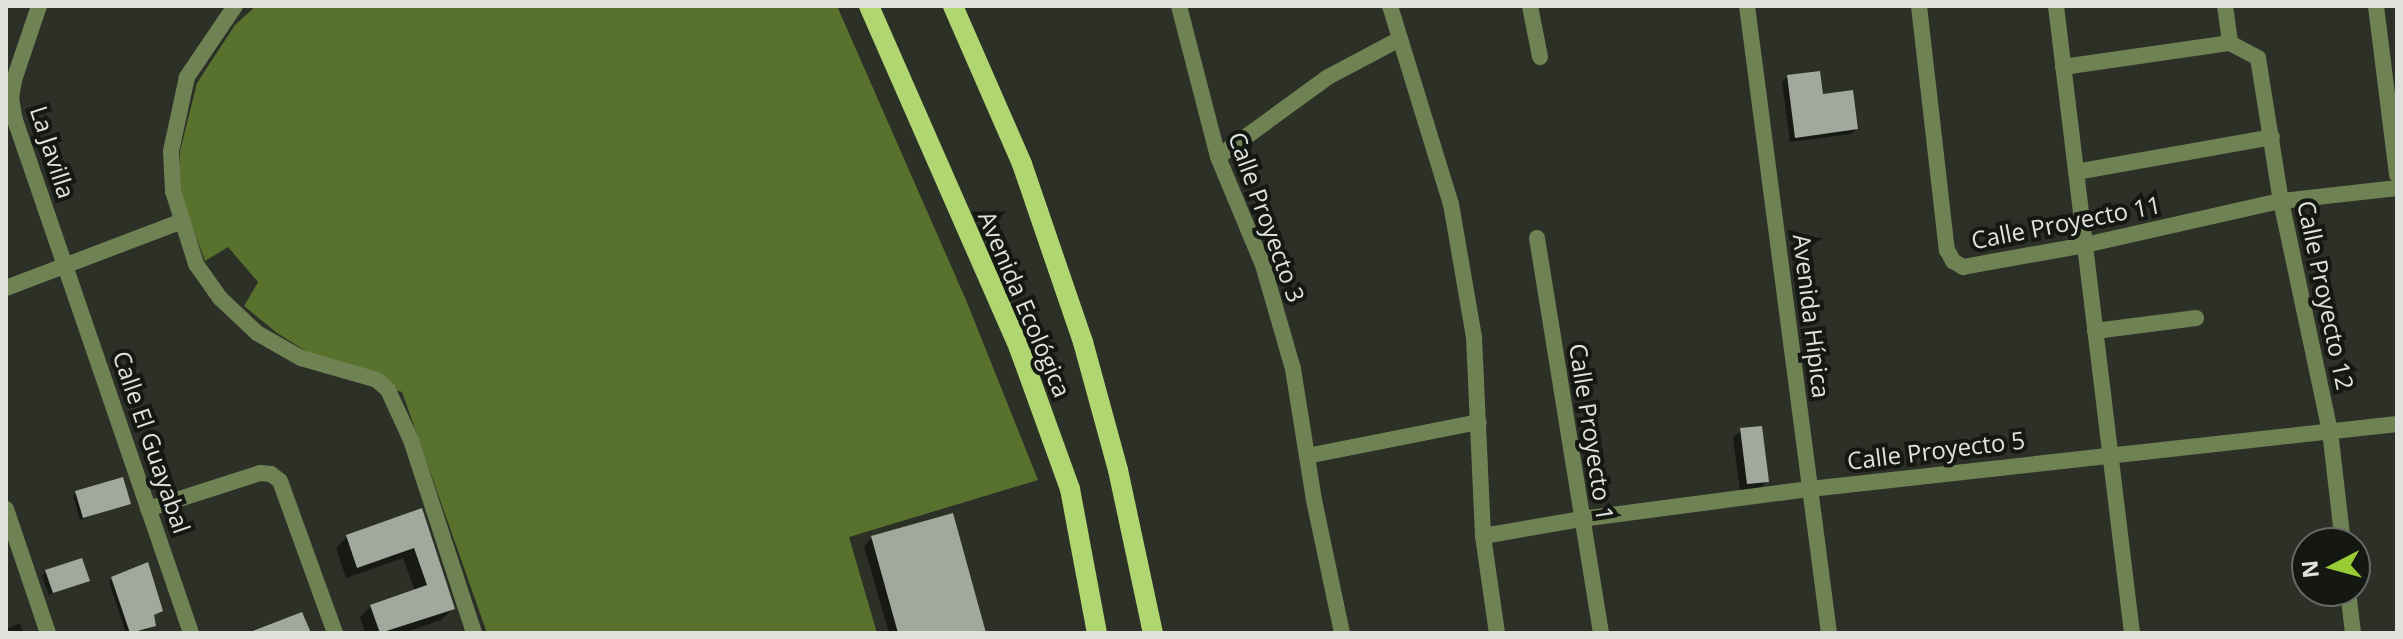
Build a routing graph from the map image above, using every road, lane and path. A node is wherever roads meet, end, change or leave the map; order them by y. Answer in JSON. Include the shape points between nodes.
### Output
{"nodes":[{"id":1,"x":39,"y":6,"type":"edge"},
{"id":2,"x":235,"y":6,"type":"edge"},
{"id":3,"x":869,"y":6,"type":"edge"},
{"id":4,"x":953,"y":6,"type":"edge"},
{"id":5,"x":1179,"y":6,"type":"edge"},
{"id":6,"x":1390,"y":6,"type":"edge"},
{"id":7,"x":1530,"y":6,"type":"edge"},
{"id":8,"x":1747,"y":6,"type":"edge"},
{"id":9,"x":1919,"y":6,"type":"edge"},
{"id":10,"x":2056,"y":6,"type":"edge"},
{"id":11,"x":2225,"y":6,"type":"edge"},
{"id":12,"x":2376,"y":6,"type":"edge"},
{"id":13,"x":1398,"y":40,"type":"junction"},
{"id":14,"x":2230,"y":43,"type":"junction"},
{"id":15,"x":1540,"y":57,"type":"dead end"},
{"id":16,"x":2063,"y":67,"type":"junction"},
{"id":17,"x":2394,"y":125,"type":"edge"},
{"id":18,"x":2272,"y":137,"type":"junction"},
{"id":19,"x":1218,"y":157,"type":"junction"},
{"id":20,"x":2076,"y":172,"type":"junction"},
{"id":21,"x":2397,"y":175,"type":"edge"},
{"id":22,"x":2397,"y":188,"type":"edge"},
{"id":23,"x":2281,"y":201,"type":"junction"},
{"id":24,"x":182,"y":221,"type":"junction"},
{"id":25,"x":1537,"y":238,"type":"dead end"},
{"id":26,"x":2085,"y":245,"type":"junction"},
{"id":27,"x":67,"y":266,"type":"junction"},
{"id":28,"x":6,"y":288,"type":"edge"},
{"id":29,"x":2196,"y":318,"type":"dead end"},
{"id":30,"x":2095,"y":331,"type":"junction"},
{"id":31,"x":1479,"y":422,"type":"junction"},
{"id":32,"x":2397,"y":424,"type":"edge"},
{"id":33,"x":2330,"y":431,"type":"junction"},
{"id":34,"x":2110,"y":454,"type":"junction"},
{"id":35,"x":1307,"y":456,"type":"junction"},
{"id":36,"x":1810,"y":489,"type":"junction"},
{"id":37,"x":6,"y":509,"type":"edge"},
{"id":38,"x":148,"y":509,"type":"junction"},
{"id":39,"x":1581,"y":519,"type":"junction"},
{"id":40,"x":2341,"y":527,"type":"edge"},
{"id":41,"x":1483,"y":536,"type":"junction"},
{"id":42,"x":2350,"y":607,"type":"edge"},
{"id":43,"x":48,"y":633,"type":"edge"},
{"id":44,"x":191,"y":633,"type":"edge"},
{"id":45,"x":335,"y":633,"type":"edge"},
{"id":46,"x":474,"y":633,"type":"edge"},
{"id":47,"x":1097,"y":633,"type":"edge"},
{"id":48,"x":1153,"y":633,"type":"edge"},
{"id":49,"x":1342,"y":633,"type":"edge"},
{"id":50,"x":1497,"y":633,"type":"edge"},
{"id":51,"x":1601,"y":633,"type":"edge"},
{"id":52,"x":1829,"y":633,"type":"edge"},
{"id":53,"x":2132,"y":633,"type":"edge"},
{"id":54,"x":2353,"y":633,"type":"edge"}],
"edges":[{"from":1,"to":27,"type":"street","name":"La Javilla","via":[[11,98]]},
{"from":2,"to":24,"type":"street","via":[[187,77],[171,151],[173,191]]},
{"from":3,"to":47,"type":"main road","name":"Avenida Ecológica","via":[[1019,348],[1070,489]]},
{"from":4,"to":48,"type":"main road","via":[[1022,164],[1083,342],[1118,470]]},
{"from":5,"to":19,"type":"street","name":"Calle Proyecto 3"},
{"from":6,"to":13,"type":"street"},
{"from":7,"to":15,"type":"street"},
{"from":8,"to":36,"type":"street","name":"Avenida Hípica"},
{"from":9,"to":26,"type":"street","name":"Calle Proyecto 11","via":[[1947,250],[1953,261],[1963,267]]},
{"from":10,"to":16,"type":"street"},
{"from":11,"to":14,"type":"street"},
{"from":12,"to":17,"type":"street"},
{"from":13,"to":19,"type":"street","via":[[1328,77]]},
{"from":13,"to":31,"type":"street","via":[[1451,204],[1474,337]]},
{"from":14,"to":16,"type":"street"},
{"from":14,"to":18,"type":"street","name":"Calle Proyecto 12","via":[[2258,58]]},
{"from":16,"to":20,"type":"street"},
{"from":17,"to":21,"type":"street"},
{"from":18,"to":20,"type":"street"},
{"from":18,"to":23,"type":"street","name":"Calle Proyecto 12"},
{"from":19,"to":35,"type":"street","name":"Calle Proyecto 3","via":[[1263,265],[1293,369]]},
{"from":20,"to":26,"type":"street"},
{"from":22,"to":23,"type":"street","name":"Calle Proyecto 11"},
{"from":23,"to":26,"type":"street","name":"Calle Proyecto 11"},
{"from":23,"to":33,"type":"street","name":"Calle Proyecto 12"},
{"from":24,"to":27,"type":"street"},
{"from":24,"to":46,"type":"street","via":[[196,264],[220,298],[257,333],[301,358],[377,380],[388,390],[411,440]]},
{"from":25,"to":39,"type":"street","name":"Calle Proyecto 1"},
{"from":26,"to":30,"type":"street"},
{"from":27,"to":28,"type":"street"},
{"from":27,"to":38,"type":"street","name":"Calle El Guayabal"},
{"from":29,"to":30,"type":"street"},
{"from":30,"to":34,"type":"street"},
{"from":31,"to":35,"type":"street"},
{"from":31,"to":41,"type":"street"},
{"from":32,"to":33,"type":"street","name":"Calle Proyecto 5"},
{"from":33,"to":34,"type":"street","name":"Calle Proyecto 5"},
{"from":33,"to":40,"type":"street","name":"Calle Proyecto 12"},
{"from":34,"to":36,"type":"street","name":"Calle Proyecto 5"},
{"from":34,"to":53,"type":"street"},
{"from":35,"to":49,"type":"street","name":"Calle Proyecto 3"},
{"from":36,"to":39,"type":"street","name":"Calle Proyecto 5"},
{"from":36,"to":52,"type":"street","name":"Avenida Hípica"},
{"from":37,"to":43,"type":"street"},
{"from":38,"to":44,"type":"street","name":"Calle El Guayabal"},
{"from":38,"to":45,"type":"street","via":[[271,474],[280,481]]},
{"from":39,"to":41,"type":"street","name":"Calle Proyecto 5"},
{"from":39,"to":51,"type":"street","name":"Calle Proyecto 1"},
{"from":41,"to":50,"type":"street"},
{"from":42,"to":54,"type":"street"}]}
